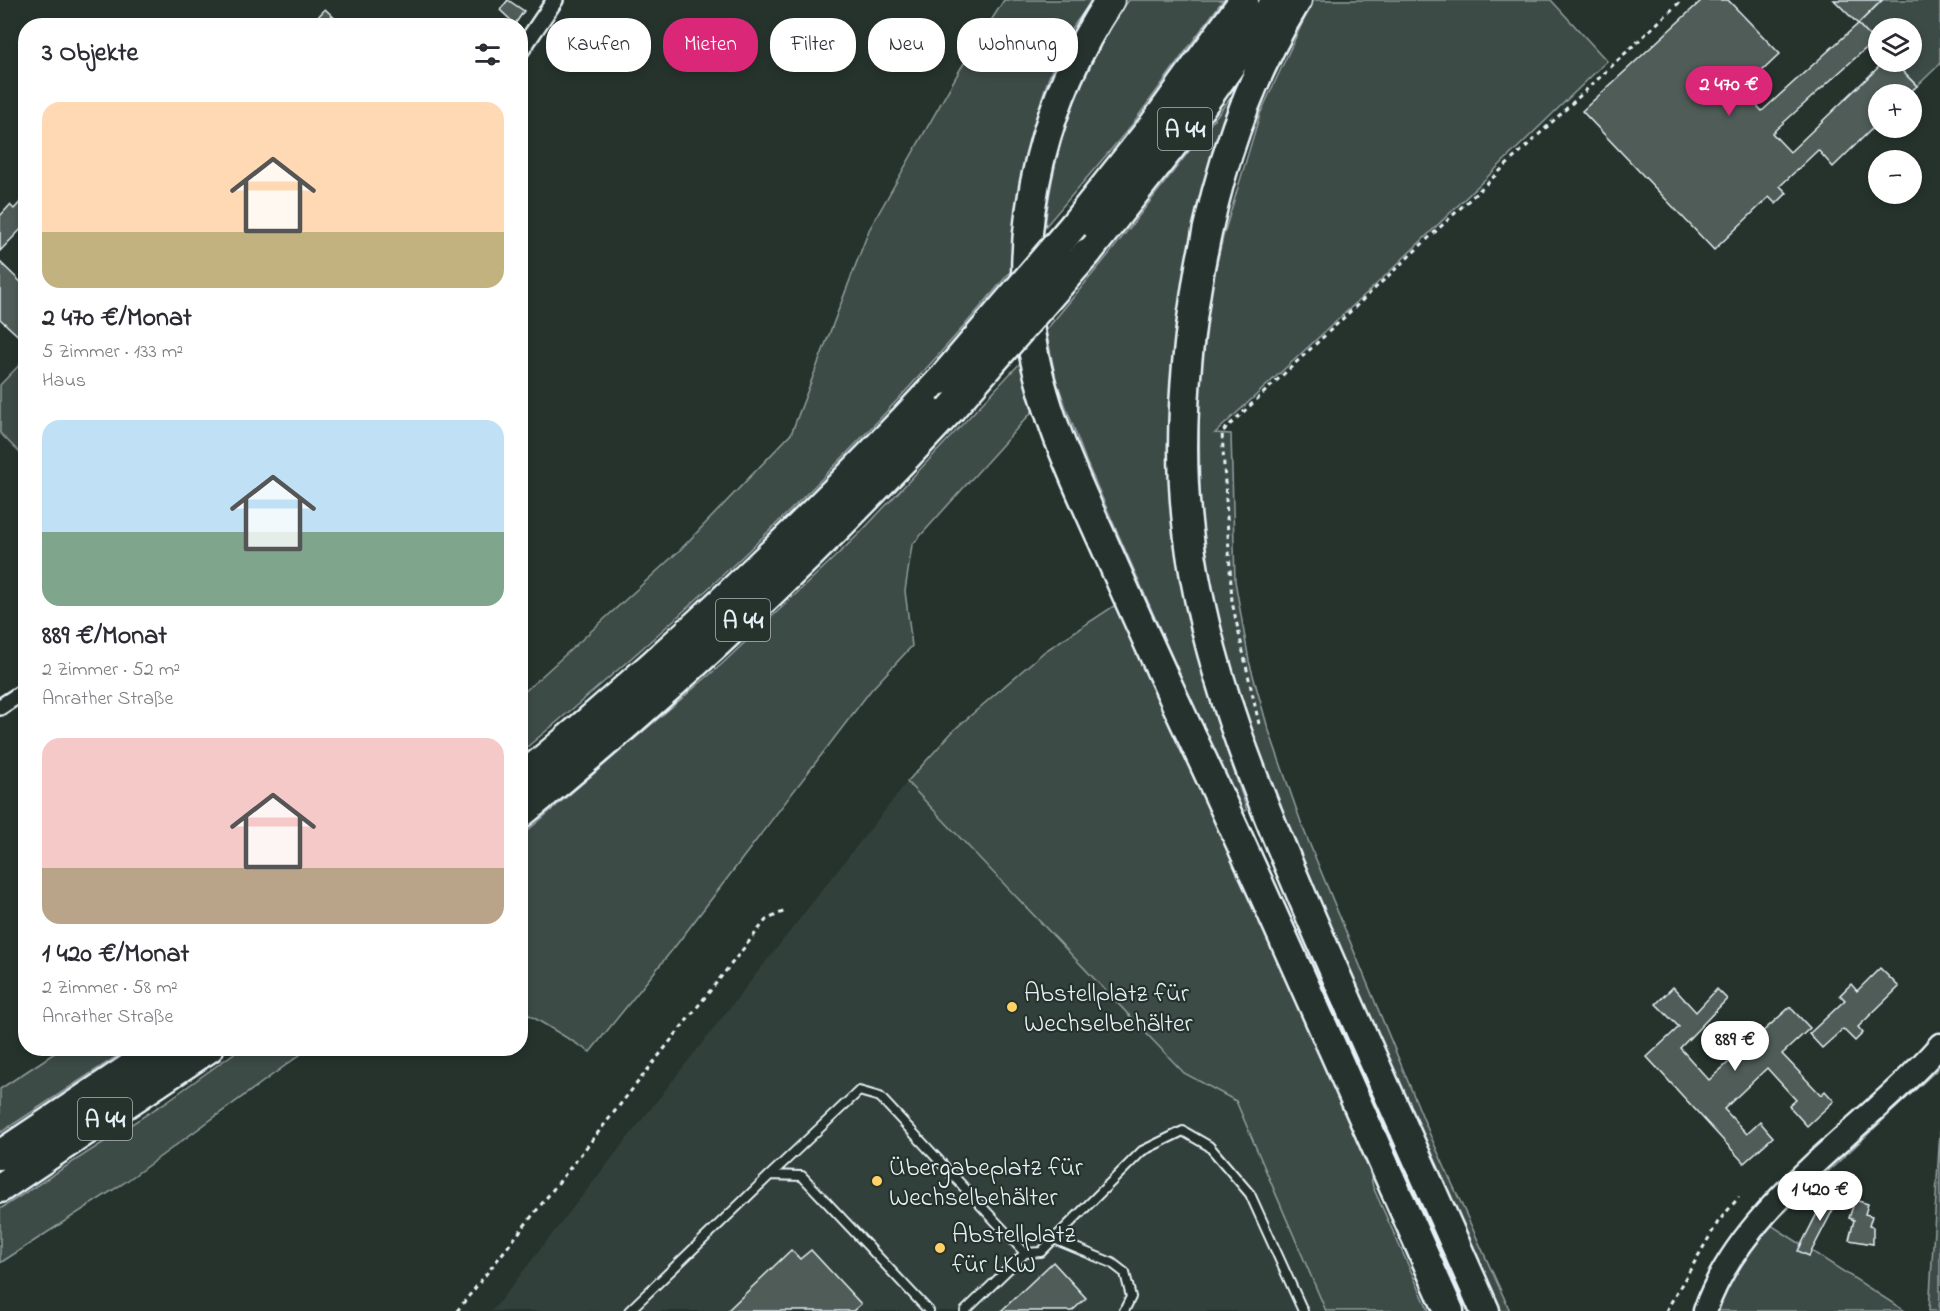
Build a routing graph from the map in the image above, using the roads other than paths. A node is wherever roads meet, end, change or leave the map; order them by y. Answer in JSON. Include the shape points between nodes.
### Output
{"nodes":[{"id":1,"x":555,"y":0,"type":"edge"},
{"id":2,"x":1110,"y":0,"type":"edge"},
{"id":3,"x":1244,"y":0,"type":"edge"},
{"id":4,"x":1277,"y":0,"type":"edge"},
{"id":5,"x":1298,"y":0,"type":"edge"},
{"id":6,"x":528,"y":40,"type":"edge"},
{"id":7,"x":18,"y":695,"type":"edge"},
{"id":8,"x":0,"y":707,"type":"edge"},
{"id":9,"x":528,"y":771,"type":"edge"},
{"id":10,"x":528,"y":807,"type":"edge"},
{"id":11,"x":1940,"y":1045,"type":"edge"},
{"id":12,"x":148,"y":1056,"type":"edge"},
{"id":13,"x":197,"y":1056,"type":"edge"},
{"id":14,"x":0,"y":1155,"type":"edge"},
{"id":15,"x":770,"y":1175,"type":"junction"},
{"id":16,"x":0,"y":1188,"type":"edge"},
{"id":17,"x":1054,"y":1239,"type":"junction"},
{"id":18,"x":1025,"y":1253,"type":"junction"},
{"id":19,"x":628,"y":1311,"type":"edge"},
{"id":20,"x":929,"y":1311,"type":"edge"},
{"id":21,"x":965,"y":1311,"type":"edge"},
{"id":22,"x":1124,"y":1311,"type":"edge"},
{"id":23,"x":1302,"y":1311,"type":"edge"},
{"id":24,"x":1449,"y":1311,"type":"edge"},
{"id":25,"x":1485,"y":1311,"type":"edge"},
{"id":26,"x":1705,"y":1311,"type":"edge"}],
"edges":[{"from":1,"to":6,"type":"street"},
{"from":2,"to":24,"type":"highway","via":[[1059,96],[1035,184],[1027,276],[1031,336],[1039,375],[1081,492],[1292,954]]},
{"from":3,"to":9,"type":"highway","number":"A 44","bridge":true,"via":[[1074,225],[941,380],[752,574],[632,684]]},
{"from":4,"to":10,"type":"highway","number":"A 44","bridge":true,"via":[[1186,128],[1086,253],[950,410],[846,520],[755,608]]},
{"from":5,"to":25,"type":"highway","via":[[1270,46],[1245,105],[1220,182],[1203,254],[1185,386],[1184,482],[1190,547],[1213,658],[1250,773]]},
{"from":7,"to":8,"type":"street"},
{"from":11,"to":26,"type":"main road","via":[[1916,1073],[1761,1218],[1731,1260]]},
{"from":12,"to":14,"type":"highway","number":"A 44"},
{"from":13,"to":16,"type":"highway","number":"A 44"},
{"from":15,"to":18,"type":"lane","via":[[859,1091],[880,1097]]},
{"from":15,"to":19,"type":"lane"},
{"from":15,"to":20,"type":"lane","via":[[802,1176]]},
{"from":17,"to":18,"type":"lane","via":[[1041,1252]]},
{"from":17,"to":22,"type":"lane","via":[[1112,1263],[1125,1273],[1131,1297]]},
{"from":17,"to":23,"type":"lane","via":[[1142,1151],[1184,1131],[1209,1146],[1250,1194]]},
{"from":18,"to":21,"type":"lane"}]}
